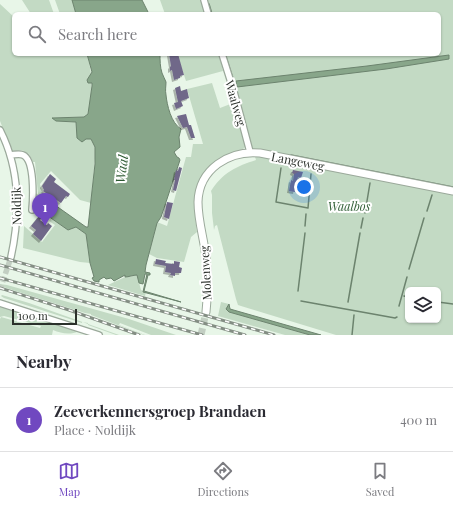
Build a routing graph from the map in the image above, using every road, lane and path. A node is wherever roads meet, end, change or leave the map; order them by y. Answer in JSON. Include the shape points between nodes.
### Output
{"nodes":[{"id":1,"x":204,"y":0,"type":"edge"},
{"id":2,"x":207,"y":12,"type":"edge"},
{"id":3,"x":223,"y":56,"type":"edge"},
{"id":4,"x":0,"y":130,"type":"edge"},
{"id":5,"x":250,"y":152,"type":"junction"},
{"id":6,"x":10,"y":155,"type":"junction"},
{"id":7,"x":453,"y":191,"type":"edge"},
{"id":8,"x":32,"y":210,"type":"dead end"},
{"id":9,"x":202,"y":233,"type":"joint"},
{"id":10,"x":11,"y":257,"type":"tunnel mouth"},
{"id":11,"x":0,"y":303,"type":"edge"},
{"id":12,"x":206,"y":312,"type":"tunnel mouth"},
{"id":13,"x":99,"y":335,"type":"edge"}],
"edges":[{"from":1,"to":2,"type":"street"},
{"from":3,"to":5,"type":"street","name":"Waalweg"},
{"from":4,"to":6,"type":"street","name":"Noldijk"},
{"from":5,"to":7,"type":"main road","name":"Langeweg"},
{"from":5,"to":9,"type":"main road","name":"Langeweg","via":[[227,158],[214,167],[204,180],[198,203]]},
{"from":6,"to":8,"type":"street","name":"Noldijk","via":[[22,154],[30,164],[34,197]]},
{"from":6,"to":10,"type":"street","name":"Noldijk","via":[[18,213]]},
{"from":9,"to":12,"type":"main road","name":"Molenweg","via":[[207,276]]},
{"from":11,"to":13,"type":"street"}]}
